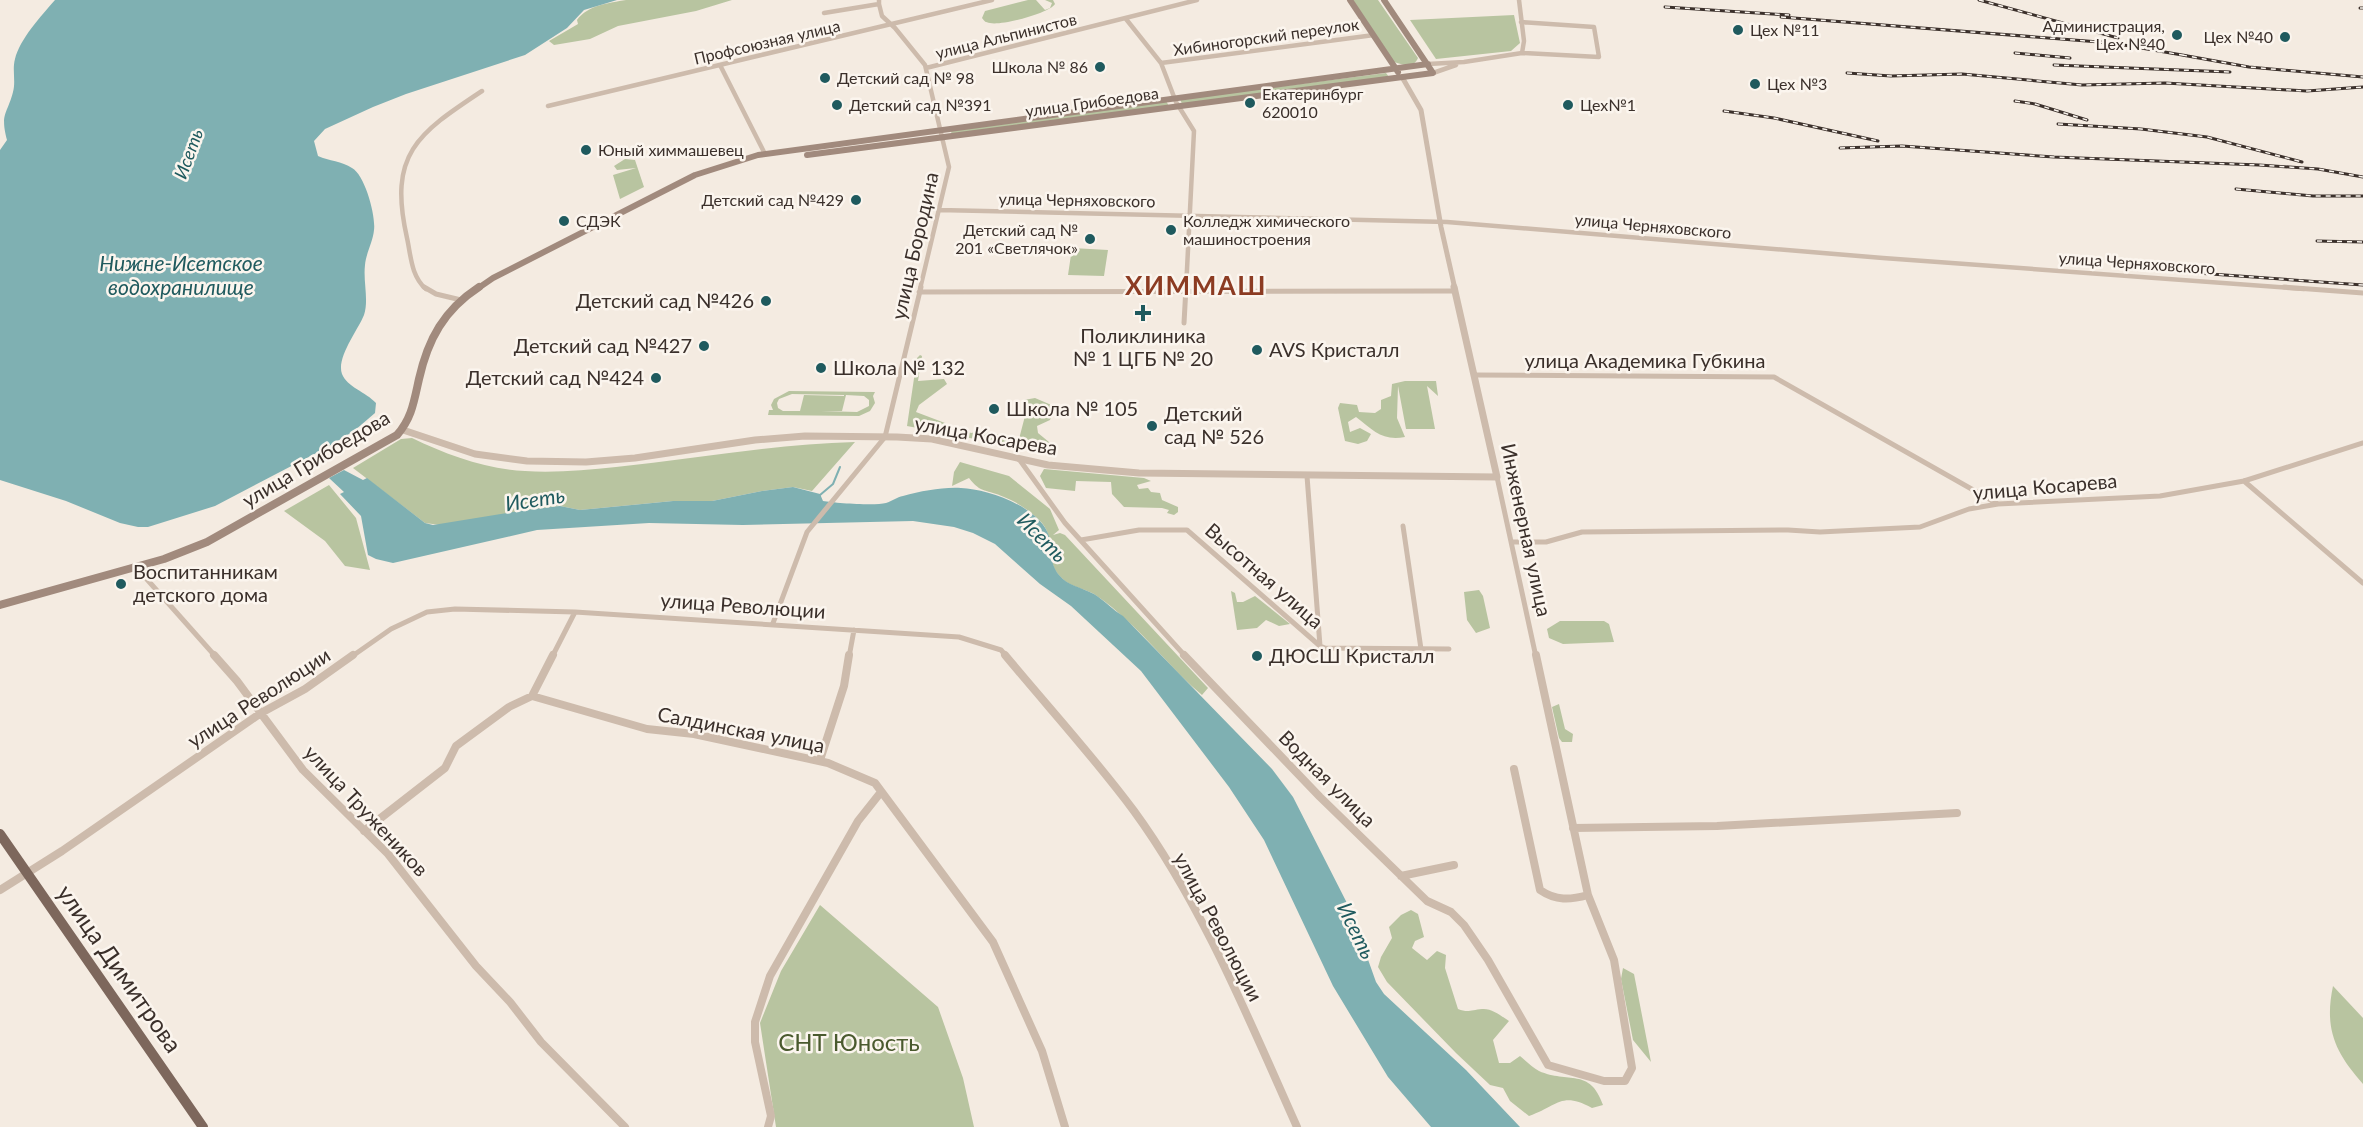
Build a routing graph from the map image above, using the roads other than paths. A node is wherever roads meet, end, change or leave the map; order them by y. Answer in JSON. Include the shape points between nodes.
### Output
{"nodes":[{"id":1,"x":992,"y":0,"type":"edge"},
{"id":2,"x":1197,"y":0,"type":"edge"},
{"id":3,"x":1350,"y":0,"type":"edge"},
{"id":4,"x":1384,"y":0,"type":"edge"},
{"id":5,"x":1519,"y":0,"type":"edge"},
{"id":6,"x":879,"y":2,"type":"edge"},
{"id":7,"x":824,"y":13,"type":"dead end"},
{"id":8,"x":1126,"y":19,"type":"junction"},
{"id":9,"x":1521,"y":22,"type":"junction"},
{"id":10,"x":893,"y":25,"type":"junction"},
{"id":11,"x":1374,"y":35,"type":"junction"},
{"id":12,"x":1522,"y":53,"type":"junction"},
{"id":13,"x":1462,"y":62,"type":"junction"},
{"id":14,"x":1161,"y":63,"type":"junction"},
{"id":15,"x":1428,"y":64,"type":"junction"},
{"id":16,"x":720,"y":65,"type":"junction"},
{"id":17,"x":926,"y":68,"type":"junction"},
{"id":18,"x":1395,"y":68,"type":"junction"},
{"id":19,"x":1433,"y":73,"type":"junction"},
{"id":20,"x":1402,"y":77,"type":"junction"},
{"id":21,"x":482,"y":91,"type":"dead end"},
{"id":22,"x":1174,"y":98,"type":"junction"},
{"id":23,"x":1178,"y":105,"type":"junction"},
{"id":24,"x":548,"y":106,"type":"dead end"},
{"id":25,"x":940,"y":130,"type":"junction"},
{"id":26,"x":943,"y":138,"type":"junction"},
{"id":27,"x":765,"y":154,"type":"junction"},
{"id":28,"x":725,"y":165,"type":"junction"},
{"id":29,"x":939,"y":210,"type":"junction"},
{"id":30,"x":1190,"y":216,"type":"junction"},
{"id":31,"x":1439,"y":221,"type":"junction"},
{"id":32,"x":1455,"y":291,"type":"junction"},
{"id":33,"x":919,"y":292,"type":"junction"},
{"id":34,"x":1185,"y":292,"type":"junction"},
{"id":35,"x":2363,"y":293,"type":"edge"},
{"id":36,"x":461,"y":300,"type":"junction"},
{"id":37,"x":1184,"y":323,"type":"dead end"},
{"id":38,"x":1474,"y":375,"type":"junction"},
{"id":39,"x":403,"y":430,"type":"junction"},
{"id":40,"x":885,"y":437,"type":"junction"},
{"id":41,"x":2363,"y":443,"type":"edge"},
{"id":42,"x":1019,"y":459,"type":"junction"},
{"id":43,"x":1307,"y":476,"type":"junction"},
{"id":44,"x":1497,"y":477,"type":"junction"},
{"id":45,"x":2244,"y":481,"type":"junction"},
{"id":46,"x":1998,"y":504,"type":"junction"},
{"id":47,"x":1403,"y":526,"type":"dead end"},
{"id":48,"x":1081,"y":540,"type":"junction"},
{"id":49,"x":1512,"y":542,"type":"junction"},
{"id":50,"x":136,"y":567,"type":"junction"},
{"id":51,"x":2363,"y":583,"type":"edge"},
{"id":52,"x":0,"y":605,"type":"edge"},
{"id":53,"x":575,"y":612,"type":"junction"},
{"id":54,"x":773,"y":623,"type":"junction"},
{"id":55,"x":854,"y":630,"type":"junction"},
{"id":56,"x":1320,"y":646,"type":"junction"},
{"id":57,"x":1421,"y":649,"type":"junction"},
{"id":58,"x":1449,"y":649,"type":"dead end"},
{"id":59,"x":532,"y":696,"type":"junction"},
{"id":60,"x":261,"y":713,"type":"junction"},
{"id":61,"x":820,"y":760,"type":"junction"},
{"id":62,"x":1514,"y":769,"type":"dead end"},
{"id":63,"x":881,"y":792,"type":"junction"},
{"id":64,"x":1956,"y":813,"type":"dead end"},
{"id":65,"x":1573,"y":828,"type":"junction"},
{"id":66,"x":364,"y":831,"type":"junction"},
{"id":67,"x":0,"y":834,"type":"edge"},
{"id":68,"x":1455,"y":866,"type":"dead end"},
{"id":69,"x":27,"y":873,"type":"junction"},
{"id":70,"x":1401,"y":876,"type":"junction"},
{"id":71,"x":0,"y":890,"type":"edge"},
{"id":72,"x":1588,"y":895,"type":"junction"},
{"id":73,"x":1625,"y":1081,"type":"joint"},
{"id":74,"x":204,"y":1127,"type":"edge"},
{"id":75,"x":625,"y":1127,"type":"edge"},
{"id":76,"x":768,"y":1127,"type":"edge"},
{"id":77,"x":1065,"y":1127,"type":"edge"},
{"id":78,"x":1297,"y":1127,"type":"edge"}],
"edges":[{"from":1,"to":10,"type":"street","name":"Профсоюзная улица"},
{"from":2,"to":8,"type":"street","name":"улица Альпинистов"},
{"from":3,"to":11,"type":"main road","name":"Инженерная улица"},
{"from":4,"to":15,"type":"main road"},
{"from":5,"to":9,"type":"street"},
{"from":6,"to":7,"type":"street"},
{"from":6,"to":10,"type":"street","name":"улица Бородина","via":[[882,16]]},
{"from":8,"to":14,"type":"street"},
{"from":8,"to":17,"type":"street","name":"улица Альпинистов"},
{"from":9,"to":12,"type":"street"},
{"from":9,"to":12,"type":"street","name":"улица Грибоедова","via":[[1594,27],[1599,57]]},
{"from":10,"to":16,"type":"street","name":"Профсоюзная улица"},
{"from":10,"to":17,"type":"street","name":"улица Бородина"},
{"from":11,"to":14,"type":"street","name":"Хибиногорский переулок"},
{"from":11,"to":18,"type":"main road","name":"Инженерная улица"},
{"from":12,"to":13,"type":"street","name":"улица Грибоедова"},
{"from":13,"to":15,"type":"street","name":"улица Грибоедова"},
{"from":13,"to":19,"type":"street","name":"улица Грибоедова"},
{"from":14,"to":22,"type":"street"},
{"from":15,"to":18,"type":"main road","name":"улица Грибоедова"},
{"from":15,"to":19,"type":"main road"},
{"from":16,"to":24,"type":"street","name":"Профсоюзная улица"},
{"from":16,"to":27,"type":"street"},
{"from":17,"to":25,"type":"street","name":"улица Бородина"},
{"from":18,"to":20,"type":"main road","name":"Инженерная улица"},
{"from":18,"to":22,"type":"main road","name":"улица Грибоедова"},
{"from":19,"to":20,"type":"main road","name":"улица Грибоедова"},
{"from":20,"to":23,"type":"main road","name":"улица Грибоедова"},
{"from":20,"to":31,"type":"street","name":"Инженерная улица","via":[[1422,110]]},
{"from":21,"to":36,"type":"street","via":[[426,133],[410,152],[402,186],[404,228],[417,281],[435,294]]},
{"from":22,"to":23,"type":"street"},
{"from":22,"to":25,"type":"main road","name":"улица Грибоедова"},
{"from":23,"to":26,"type":"main road","name":"улица Грибоедова"},
{"from":23,"to":30,"type":"street","via":[[1194,131]]},
{"from":25,"to":26,"type":"street","name":"улица Бородина"},
{"from":25,"to":27,"type":"main road","name":"улица Грибоедова"},
{"from":26,"to":28,"type":"main road","name":"улица Грибоедова"},
{"from":26,"to":29,"type":"street","name":"улица Бородина","via":[[949,166]]},
{"from":27,"to":28,"type":"main road","name":"улица Грибоедова"},
{"from":28,"to":36,"type":"main road","name":"улица Грибоедова","via":[[695,175],[553,246]]},
{"from":29,"to":30,"type":"street","name":"улица Черняховского"},
{"from":29,"to":33,"type":"street","name":"улица Бородина"},
{"from":30,"to":31,"type":"street","name":"улица Черняховского"},
{"from":30,"to":34,"type":"street"},
{"from":31,"to":32,"type":"street","name":"Инженерная улица"},
{"from":31,"to":35,"type":"street","name":"улица Черняховского"},
{"from":32,"to":34,"type":"street"},
{"from":32,"to":38,"type":"street","name":"Инженерная улица"},
{"from":33,"to":34,"type":"street"},
{"from":33,"to":40,"type":"street","name":"улица Бородина"},
{"from":34,"to":37,"type":"street"},
{"from":36,"to":39,"type":"main road","name":"улица Грибоедова","via":[[428,340],[412,412]]},
{"from":38,"to":44,"type":"street","name":"Инженерная улица"},
{"from":38,"to":46,"type":"street","name":"улица Академика Губкина","via":[[1774,377]]},
{"from":39,"to":40,"type":"street","name":"улица Косарева","via":[[474,454],[526,461],[586,462],[805,436]]},
{"from":39,"to":50,"type":"main road","name":"улица Грибоедова","via":[[207,542]]},
{"from":40,"to":42,"type":"street","name":"улица Косарева","via":[[932,439]]},
{"from":40,"to":54,"type":"street","name":"улица Бородина","via":[[807,532]]},
{"from":41,"to":45,"type":"street","name":"улица Косарева"},
{"from":42,"to":43,"type":"street","name":"улица Косарева","via":[[1086,470]]},
{"from":42,"to":48,"type":"street","name":"Водная улица"},
{"from":43,"to":44,"type":"street","name":"улица Косарева"},
{"from":43,"to":56,"type":"street"},
{"from":44,"to":49,"type":"street","name":"Инженерная улица"},
{"from":45,"to":46,"type":"street","name":"улица Косарева","via":[[2160,496]]},
{"from":45,"to":51,"type":"street"},
{"from":46,"to":49,"type":"street","name":"улица Косарева","via":[[1969,509],[1920,527],[1820,532],[1582,532],[1546,542]]},
{"from":47,"to":57,"type":"street"},
{"from":48,"to":56,"type":"street","name":"Высотная улица","via":[[1139,530],[1186,530]]},
{"from":48,"to":70,"type":"street","name":"Водная улица","via":[[1184,655]]},
{"from":49,"to":65,"type":"street","name":"Инженерная улица"},
{"from":50,"to":52,"type":"main road","name":"улица Грибоедова"},
{"from":50,"to":60,"type":"street","name":"улица Тружеников"},
{"from":53,"to":54,"type":"street","name":"улица Революции"},
{"from":53,"to":59,"type":"street"},
{"from":53,"to":60,"type":"street","name":"улица Революции","via":[[428,612],[391,629],[305,689]]},
{"from":54,"to":55,"type":"street","name":"улица Революции"},
{"from":55,"to":61,"type":"street","via":[[844,686]]},
{"from":55,"to":78,"type":"street","name":"улица Революции","via":[[959,637],[1001,650],[1134,812],[1190,900]]},
{"from":56,"to":57,"type":"street"},
{"from":57,"to":58,"type":"street"},
{"from":59,"to":61,"type":"street","name":"Салдинская улица","via":[[647,729],[694,734]]},
{"from":59,"to":66,"type":"street","via":[[509,706],[456,746],[444,768]]},
{"from":60,"to":66,"type":"street","name":"улица Тружеников","via":[[303,770]]},
{"from":60,"to":69,"type":"street","name":"улица Революции"},
{"from":61,"to":63,"type":"street","name":"Салдинская улица","via":[[875,783]]},
{"from":62,"to":72,"type":"street","via":[[1540,890],[1550,898],[1568,900]]},
{"from":63,"to":76,"type":"street","via":[[858,821],[770,976],[755,1022],[755,1042],[771,1116]]},
{"from":63,"to":77,"type":"street","name":"Салдинская улица","via":[[993,942],[1042,1051]]},
{"from":64,"to":65,"type":"street","via":[[1716,827]]},
{"from":65,"to":72,"type":"street","name":"Инженерная улица"},
{"from":66,"to":75,"type":"street","name":"улица Тружеников","via":[[388,854],[444,928],[541,1042]]},
{"from":67,"to":69,"type":"main road","name":"улица Димитрова"},
{"from":68,"to":70,"type":"street"},
{"from":69,"to":71,"type":"street","name":"улица Революции"},
{"from":69,"to":74,"type":"main road","name":"улица Димитрова"},
{"from":70,"to":73,"type":"street","name":"Водная улица","via":[[1427,901],[1448,908],[1461,919],[1548,1065],[1604,1081]]},
{"from":72,"to":73,"type":"street","name":"Инженерная улица","via":[[1614,960],[1632,1068]]}]}
